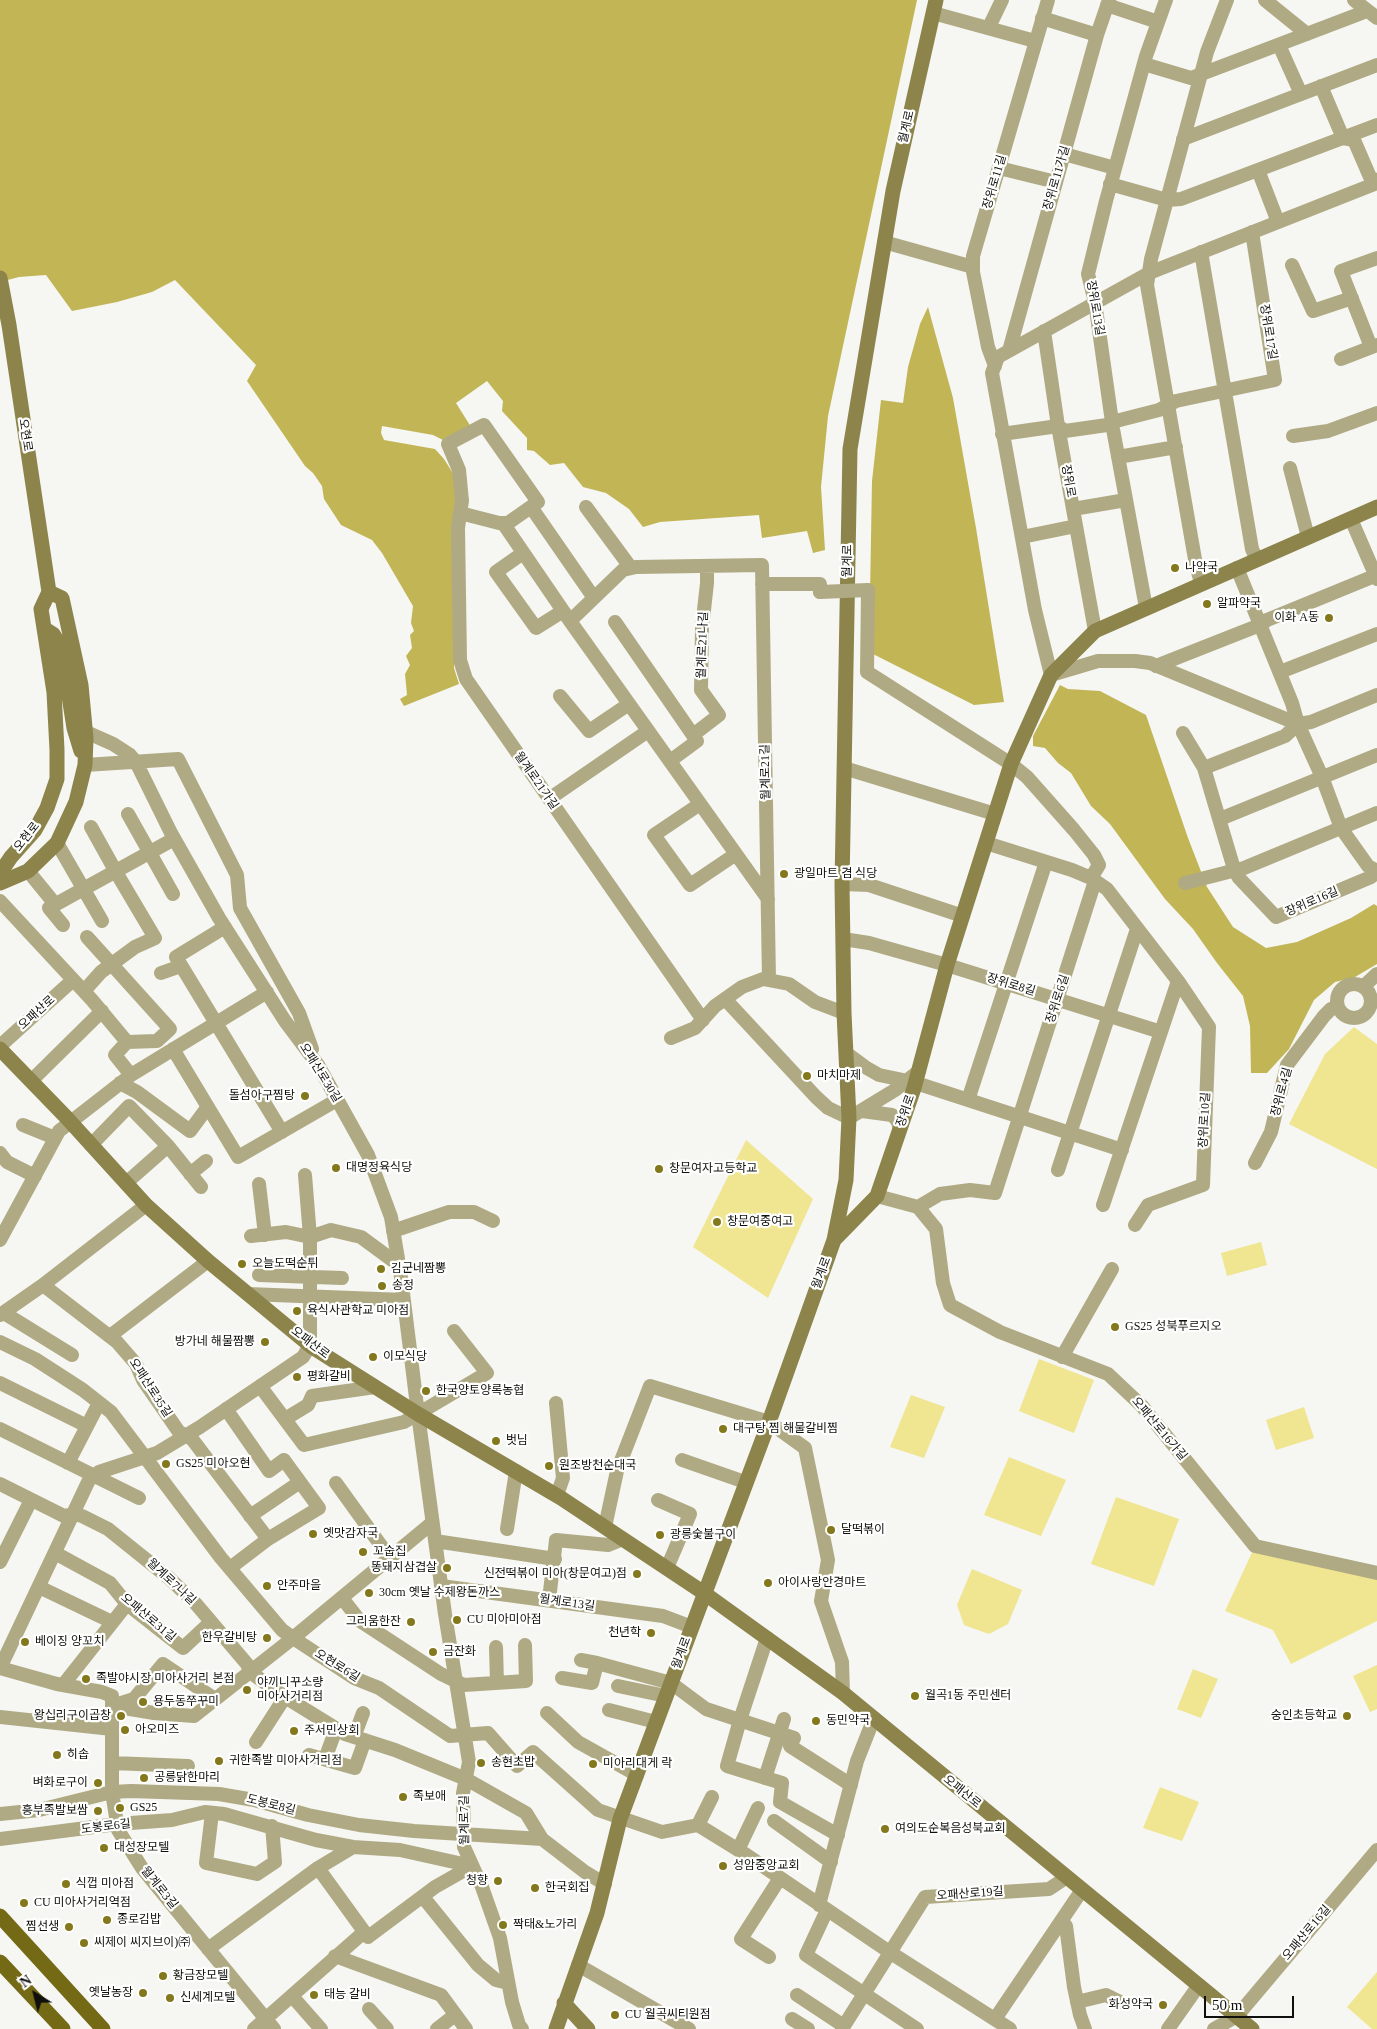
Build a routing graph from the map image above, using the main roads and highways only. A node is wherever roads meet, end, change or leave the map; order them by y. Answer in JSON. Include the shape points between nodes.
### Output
{"nodes":[{"id":1,"x":2,"y":1917,"type":"edge"},
{"id":2,"x":0,"y":1962,"type":"edge"},
{"id":3,"x":63,"y":2029,"type":"edge"},
{"id":4,"x":103,"y":2029,"type":"edge"}],
"edges":[{"from":1,"to":4,"type":"main road"},
{"from":2,"to":3,"type":"main road"}]}
